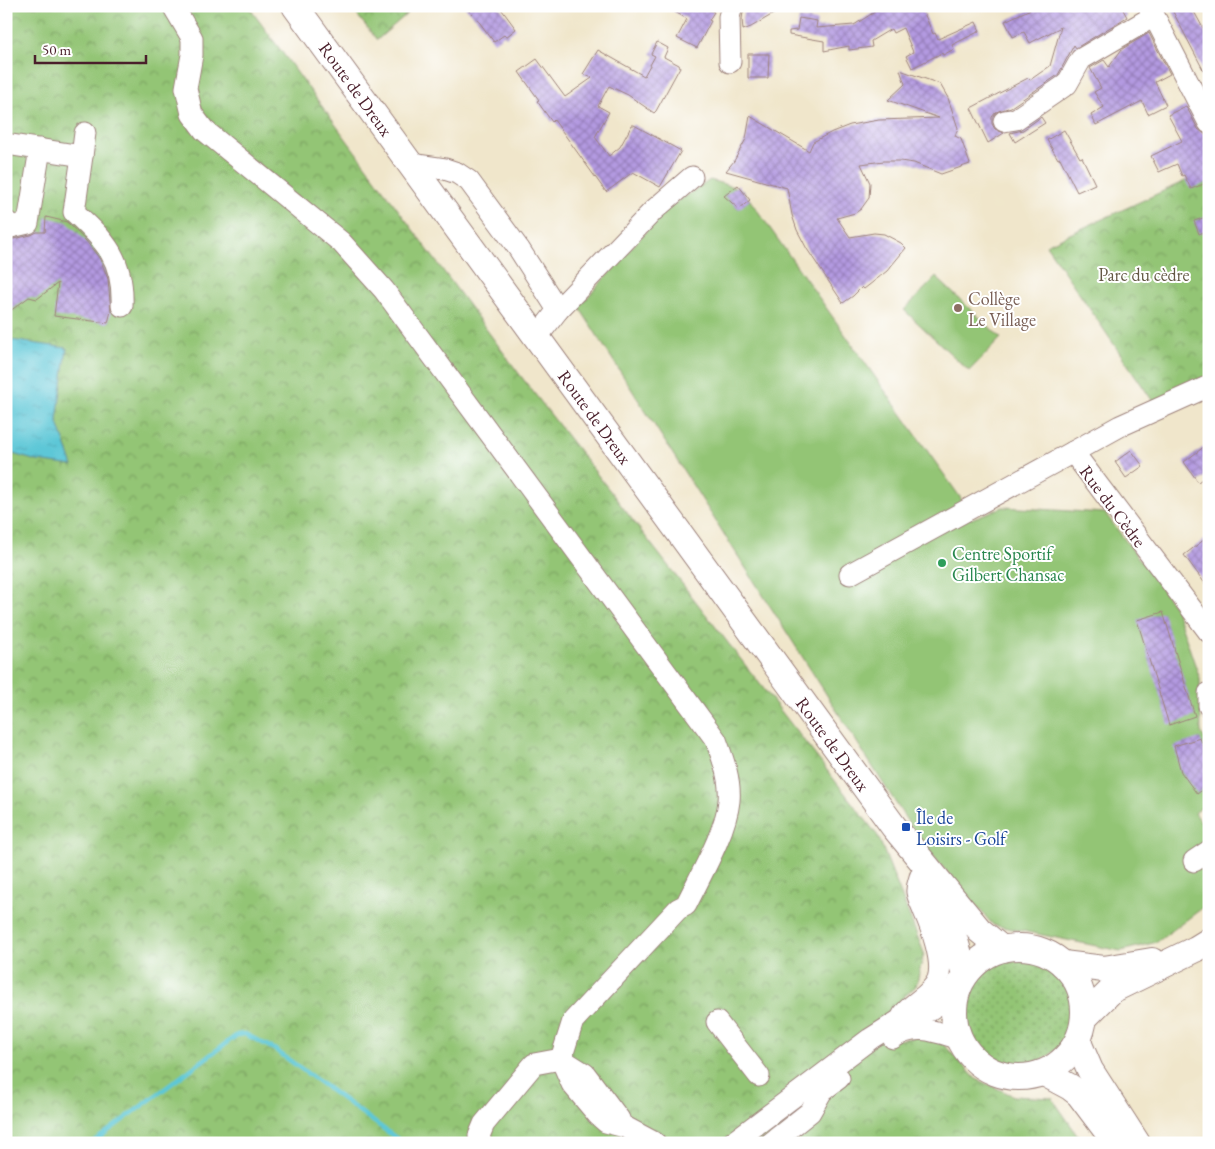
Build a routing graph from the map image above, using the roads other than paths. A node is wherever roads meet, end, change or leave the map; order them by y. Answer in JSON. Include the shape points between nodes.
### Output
{"nodes":[{"id":1,"x":173,"y":6,"type":"edge"},
{"id":2,"x":295,"y":6,"type":"edge"},
{"id":3,"x":732,"y":6,"type":"edge"},
{"id":4,"x":1152,"y":11,"type":"edge"},
{"id":5,"x":730,"y":62,"type":"dead end"},
{"id":6,"x":1004,"y":120,"type":"dead end"},
{"id":7,"x":1209,"y":123,"type":"edge"},
{"id":8,"x":85,"y":133,"type":"dead end"},
{"id":9,"x":6,"y":144,"type":"edge"},
{"id":10,"x":40,"y":149,"type":"junction"},
{"id":11,"x":82,"y":156,"type":"junction"},
{"id":12,"x":410,"y":164,"type":"junction"},
{"id":13,"x":692,"y":177,"type":"dead end"},
{"id":14,"x":6,"y":221,"type":"edge"},
{"id":15,"x":122,"y":306,"type":"dead end"},
{"id":16,"x":558,"y":310,"type":"junction"},
{"id":17,"x":537,"y":337,"type":"junction"},
{"id":18,"x":1209,"y":386,"type":"edge"},
{"id":19,"x":1073,"y":452,"type":"junction"},
{"id":20,"x":850,"y":574,"type":"dead end"},
{"id":21,"x":1209,"y":632,"type":"edge"},
{"id":22,"x":1209,"y":693,"type":"edge"},
{"id":23,"x":1209,"y":706,"type":"edge"},
{"id":24,"x":894,"y":827,"type":"junction"},
{"id":25,"x":920,"y":876,"type":"junction"},
{"id":26,"x":1209,"y":941,"type":"edge"},
{"id":27,"x":1002,"y":949,"type":"junction"},
{"id":28,"x":1180,"y":956,"type":"junction"},
{"id":29,"x":1063,"y":964,"type":"junction"},
{"id":30,"x":960,"y":984,"type":"junction"},
{"id":31,"x":1085,"y":1017,"type":"junction"},
{"id":32,"x":900,"y":1020,"type":"junction"},
{"id":33,"x":717,"y":1022,"type":"dead end"},
{"id":34,"x":960,"y":1039,"type":"junction"},
{"id":35,"x":1078,"y":1042,"type":"junction"},
{"id":36,"x":560,"y":1059,"type":"junction"},
{"id":37,"x":1044,"y":1072,"type":"junction"},
{"id":38,"x":759,"y":1076,"type":"dead end"},
{"id":39,"x":619,"y":1135,"type":"edge"},
{"id":40,"x":480,"y":1143,"type":"edge"},
{"id":41,"x":655,"y":1143,"type":"edge"},
{"id":42,"x":732,"y":1143,"type":"edge"},
{"id":43,"x":772,"y":1143,"type":"edge"},
{"id":44,"x":1116,"y":1143,"type":"edge"},
{"id":45,"x":1137,"y":1143,"type":"edge"}],
"edges":[{"from":1,"to":36,"type":"street","via":[[192,38],[186,88],[192,114],[204,130],[341,242],[384,290],[716,740],[726,767],[729,800],[724,823],[686,905],[574,1021]]},
{"from":2,"to":12,"type":"main road","name":"Route de Dreux"},
{"from":3,"to":5,"type":"street","via":[[729,17]]},
{"from":4,"to":6,"type":"street","via":[[1081,59],[1067,84],[1016,119]]},
{"from":4,"to":7,"type":"street"},
{"from":8,"to":11,"type":"street"},
{"from":9,"to":10,"type":"street"},
{"from":10,"to":11,"type":"street"},
{"from":10,"to":14,"type":"street","via":[[28,223],[11,226]]},
{"from":11,"to":15,"type":"street","via":[[74,212],[97,232],[112,254],[120,272]]},
{"from":12,"to":16,"type":"street","via":[[457,172],[469,181],[519,249]]},
{"from":12,"to":17,"type":"main road","name":"Route de Dreux"},
{"from":13,"to":16,"type":"street","via":[[654,210]]},
{"from":16,"to":17,"type":"street"},
{"from":17,"to":24,"type":"main road","name":"Route de Dreux"},
{"from":18,"to":19,"type":"street","name":"Rue du Cèdre","via":[[1120,426]]},
{"from":19,"to":20,"type":"street"},
{"from":19,"to":21,"type":"street","name":"Rue du Cèdre"},
{"from":22,"to":23,"type":"street"},
{"from":24,"to":25,"type":"main road","name":"Route de Dreux"},
{"from":24,"to":27,"type":"main road","name":"Route de Dreux","via":[[979,930]]},
{"from":25,"to":30,"type":"main road","name":"Route de Dreux","via":[[955,941]]},
{"from":25,"to":32,"type":"street","via":[[916,891],[927,917],[939,971],[934,985],[907,1009]]},
{"from":26,"to":28,"type":"main road"},
{"from":27,"to":29,"type":"main road","via":[[1026,947],[1046,952]]},
{"from":27,"to":30,"type":"main road","via":[[976,962]]},
{"from":28,"to":29,"type":"main road","via":[[1104,969]]},
{"from":28,"to":31,"type":"main road","via":[[1112,990]]},
{"from":29,"to":31,"type":"main road","via":[[1075,978],[1082,994]]},
{"from":30,"to":32,"type":"street","via":[[928,1010]]},
{"from":30,"to":34,"type":"main road","via":[[954,1009],[954,1024]]},
{"from":31,"to":35,"type":"main road"},
{"from":32,"to":42,"type":"street"},
{"from":33,"to":38,"type":"street"},
{"from":34,"to":37,"type":"main road","via":[[975,1061],[990,1071],[1026,1077]]},
{"from":34,"to":43,"type":"street","via":[[929,1029],[899,1034],[822,1091],[810,1112]]},
{"from":35,"to":37,"type":"main road","via":[[1058,1065]]},
{"from":35,"to":45,"type":"main road","via":[[1090,1070]]},
{"from":36,"to":39,"type":"street","via":[[585,1074]]},
{"from":36,"to":40,"type":"street","via":[[534,1064],[484,1124]]},
{"from":37,"to":44,"type":"main road","via":[[1079,1094]]},
{"from":39,"to":41,"type":"street"}]}
